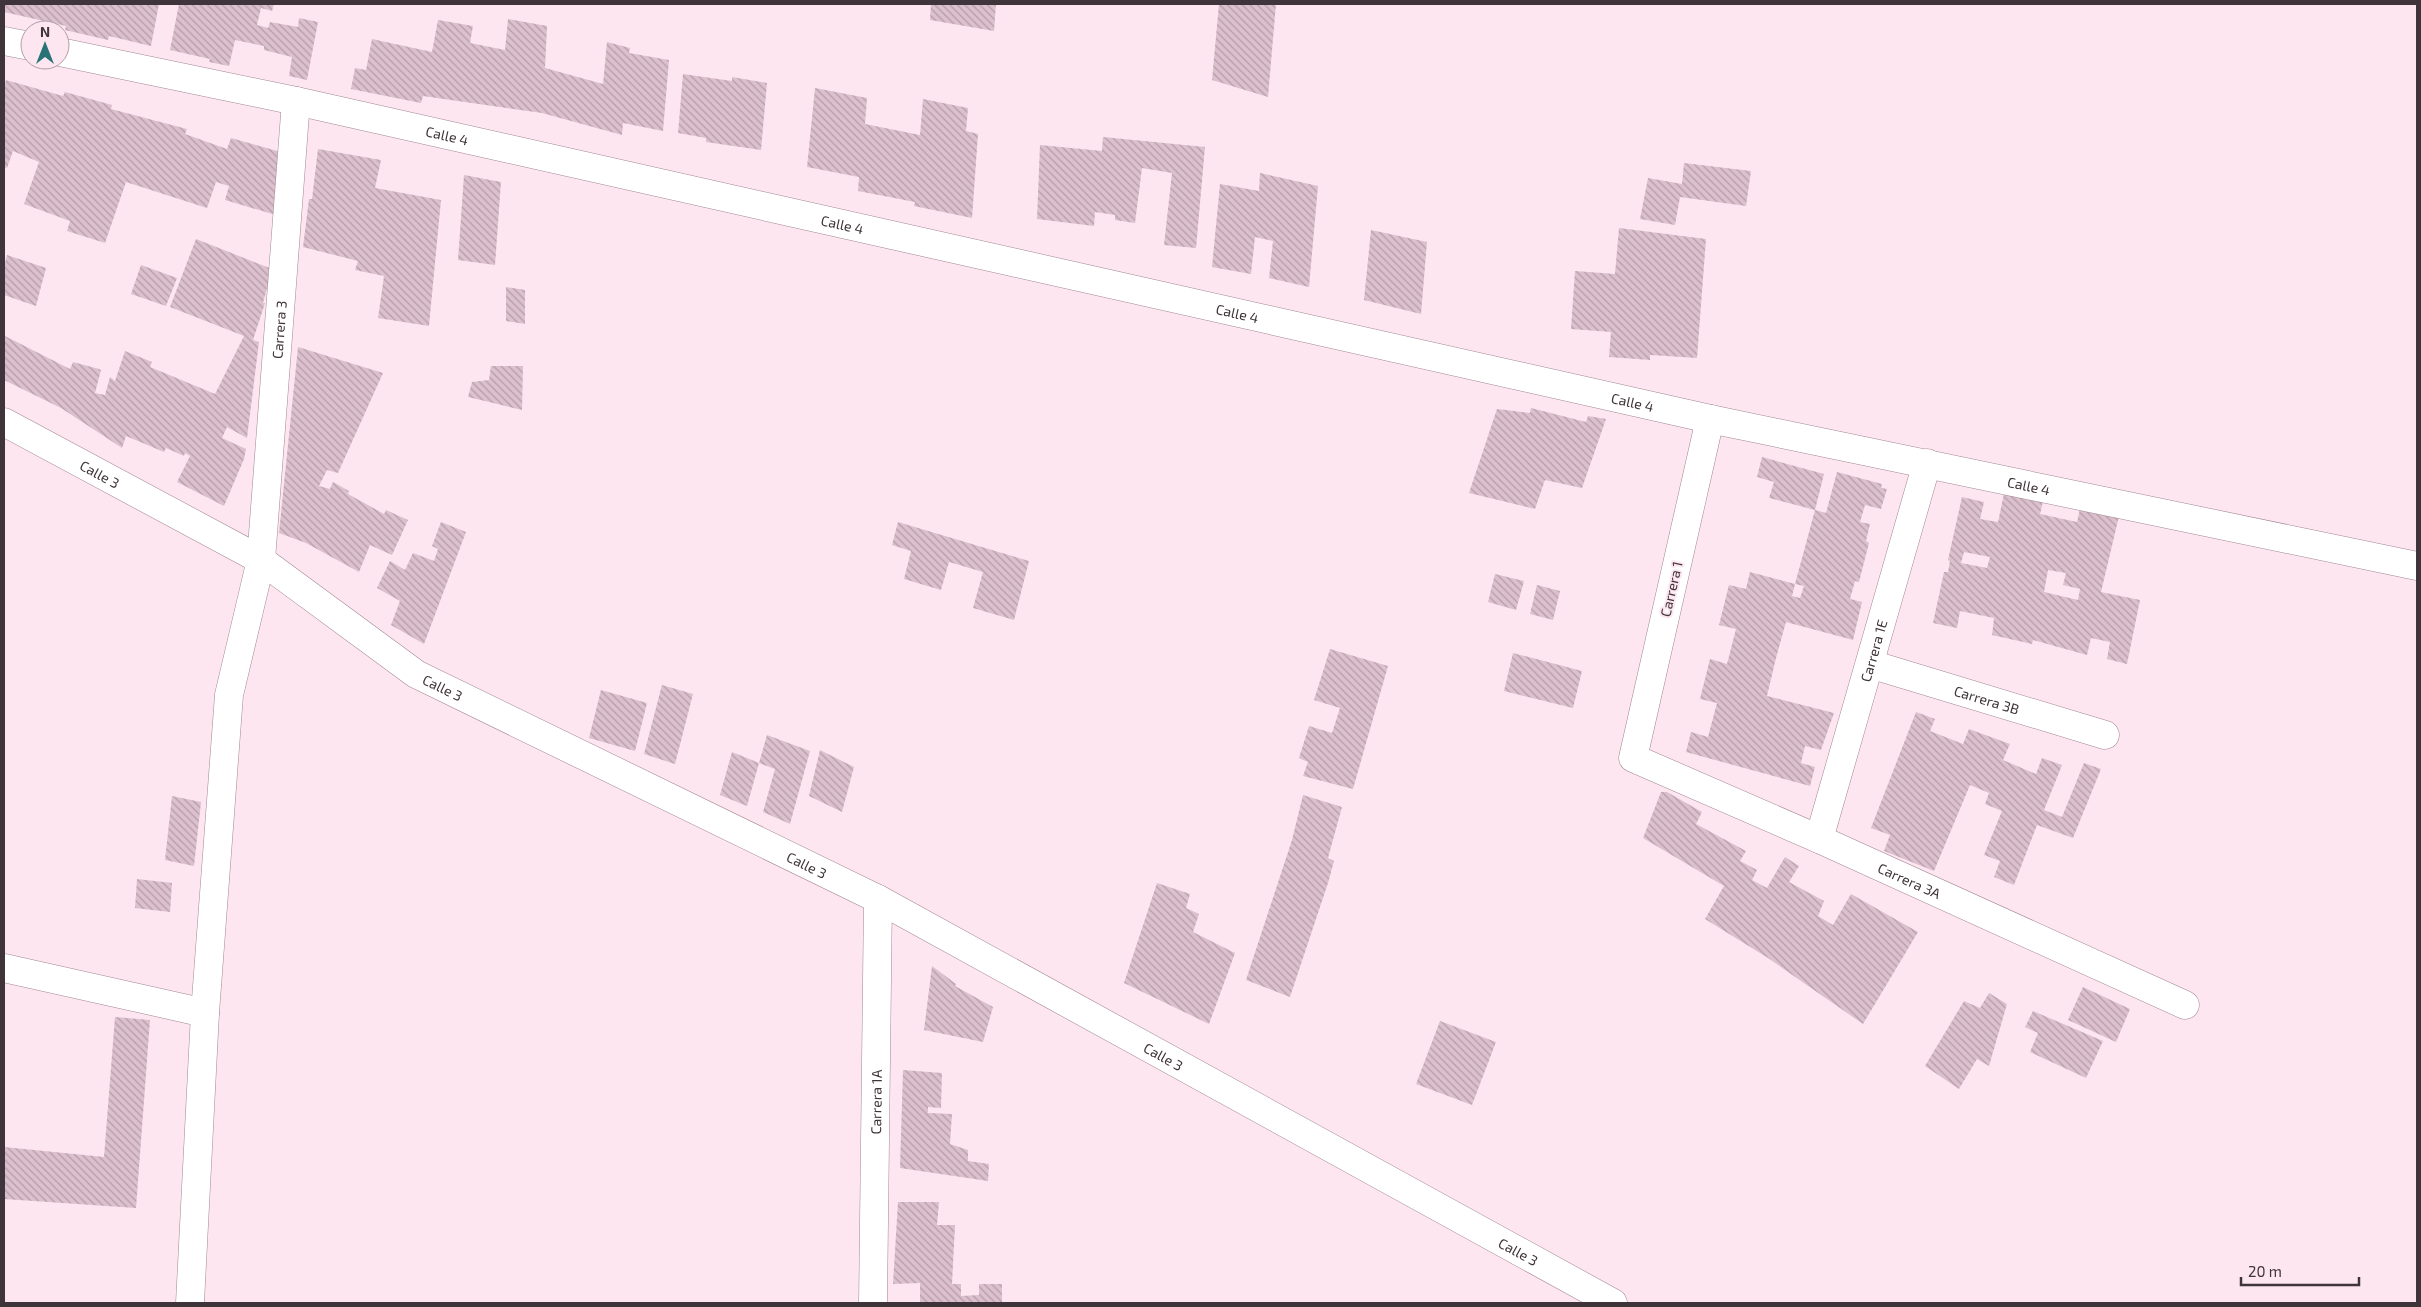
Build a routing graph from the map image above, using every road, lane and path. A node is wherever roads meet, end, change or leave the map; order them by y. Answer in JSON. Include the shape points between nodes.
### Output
{"nodes":[{"id":1,"x":4,"y":41,"type":"edge"},
{"id":2,"x":20,"y":44,"type":"edge"},
{"id":3,"x":70,"y":54,"type":"edge"},
{"id":4,"x":296,"y":101,"type":"junction"},
{"id":5,"x":1710,"y":419,"type":"junction"},
{"id":6,"x":4,"y":422,"type":"edge"},
{"id":7,"x":1928,"y":464,"type":"junction"},
{"id":8,"x":260,"y":560,"type":"junction"},
{"id":9,"x":2417,"y":566,"type":"edge"},
{"id":10,"x":1870,"y":664,"type":"junction"},
{"id":11,"x":2105,"y":735,"type":"dead end"},
{"id":12,"x":1633,"y":758,"type":"joint"},
{"id":13,"x":1819,"y":838,"type":"junction"},
{"id":14,"x":878,"y":899,"type":"junction"},
{"id":15,"x":4,"y":968,"type":"edge"},
{"id":16,"x":2185,"y":1005,"type":"dead end"},
{"id":17,"x":205,"y":1013,"type":"junction"},
{"id":18,"x":190,"y":1303,"type":"edge"},
{"id":19,"x":873,"y":1303,"type":"edge"},
{"id":20,"x":1613,"y":1303,"type":"edge"}],
"edges":[{"from":1,"to":2,"type":"street"},
{"from":3,"to":4,"type":"street","name":"Calle 4"},
{"from":4,"to":5,"type":"street","name":"Calle 4"},
{"from":4,"to":8,"type":"street","name":"Carrera 3"},
{"from":5,"to":7,"type":"street","name":"Calle 4"},
{"from":5,"to":12,"type":"street","name":"Carrera 1"},
{"from":6,"to":8,"type":"street","name":"Calle 3"},
{"from":7,"to":9,"type":"street","name":"Calle 4"},
{"from":7,"to":10,"type":"street","name":"Carrera 1E"},
{"from":8,"to":14,"type":"street","name":"Calle 3","via":[[416,674]]},
{"from":8,"to":17,"type":"street","name":"Carrera 3","via":[[229,695]]},
{"from":10,"to":11,"type":"street","name":"Carrera 3B"},
{"from":10,"to":13,"type":"street","name":"Carrera 1E"},
{"from":12,"to":13,"type":"street","name":"Carrera 3A"},
{"from":13,"to":16,"type":"street","name":"Carrera 3A"},
{"from":14,"to":19,"type":"street","name":"Carrera 1A"},
{"from":14,"to":20,"type":"street","name":"Calle 3"},
{"from":15,"to":17,"type":"street"},
{"from":17,"to":18,"type":"street","name":"Carrera 3"}]}
